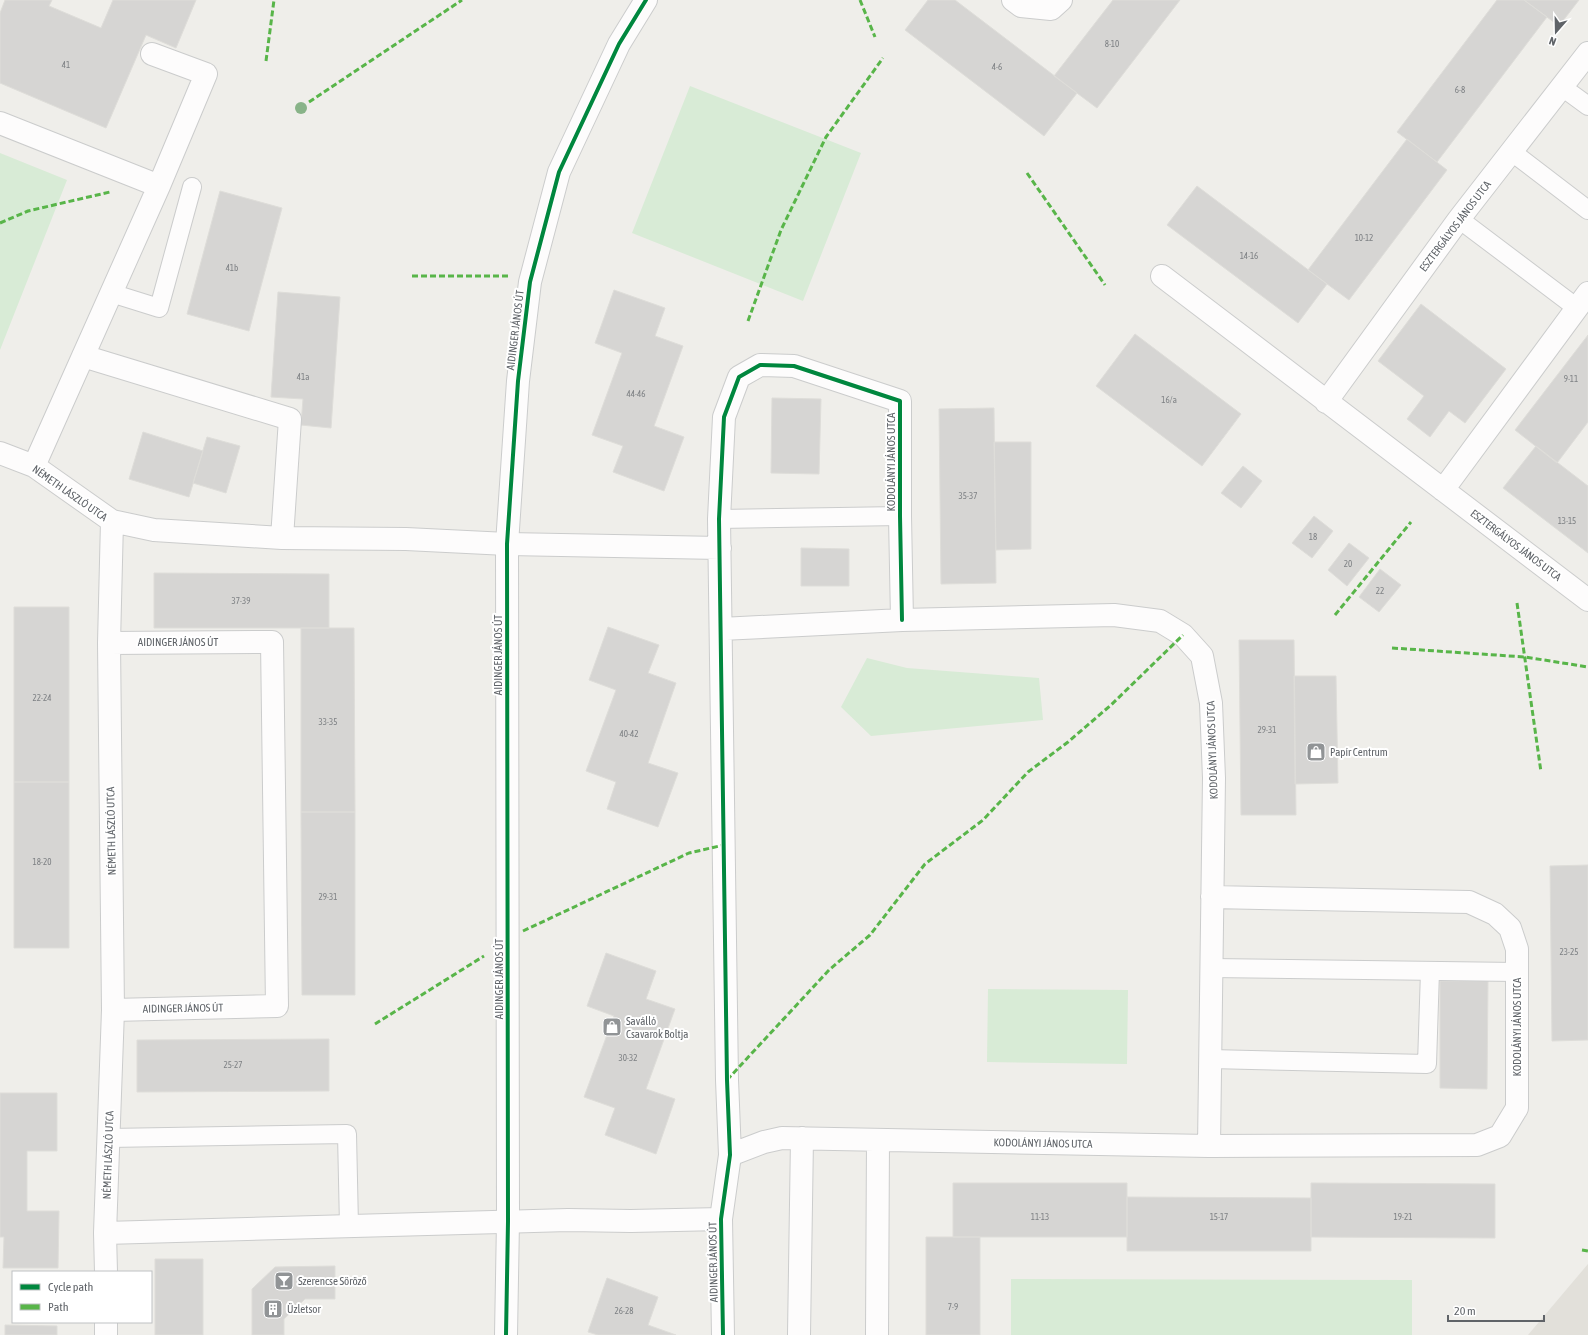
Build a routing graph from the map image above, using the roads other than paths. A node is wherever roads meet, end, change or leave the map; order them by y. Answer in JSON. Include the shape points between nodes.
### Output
{"nodes":[{"id":1,"x":646,"y":0,"type":"edge"},
{"id":2,"x":1012,"y":0,"type":"edge"},
{"id":3,"x":1061,"y":0,"type":"edge"},
{"id":4,"x":1588,"y":53,"type":"edge"},
{"id":5,"x":152,"y":54,"type":"dead end"},
{"id":6,"x":1562,"y":87,"type":"junction"},
{"id":7,"x":1588,"y":106,"type":"edge"},
{"id":8,"x":0,"y":123,"type":"edge"},
{"id":9,"x":1512,"y":152,"type":"junction"},
{"id":10,"x":159,"y":186,"type":"junction"},
{"id":11,"x":192,"y":187,"type":"dead end"},
{"id":12,"x":1588,"y":210,"type":"edge"},
{"id":13,"x":1460,"y":219,"type":"junction"},
{"id":14,"x":1162,"y":276,"type":"dead end"},
{"id":15,"x":111,"y":294,"type":"junction"},
{"id":16,"x":1582,"y":300,"type":"edge"},
{"id":17,"x":83,"y":356,"type":"junction"},
{"id":18,"x":760,"y":365,"type":"joint"},
{"id":19,"x":1326,"y":402,"type":"junction"},
{"id":20,"x":0,"y":453,"type":"edge"},
{"id":21,"x":34,"y":466,"type":"junction"},
{"id":22,"x":1443,"y":490,"type":"junction"},
{"id":23,"x":900,"y":516,"type":"junction"},
{"id":24,"x":720,"y":519,"type":"junction"},
{"id":25,"x":112,"y":521,"type":"junction"},
{"id":26,"x":282,"y":538,"type":"junction"},
{"id":27,"x":507,"y":544,"type":"junction"},
{"id":28,"x":720,"y":548,"type":"junction"},
{"id":29,"x":1588,"y":600,"type":"edge"},
{"id":30,"x":902,"y":620,"type":"junction"},
{"id":31,"x":721,"y":629,"type":"junction"},
{"id":32,"x":109,"y":643,"type":"junction"},
{"id":33,"x":1212,"y":897,"type":"junction"},
{"id":34,"x":1211,"y":968,"type":"junction"},
{"id":35,"x":1430,"y":970,"type":"junction"},
{"id":36,"x":1516,"y":972,"type":"junction"},
{"id":37,"x":113,"y":1010,"type":"junction"},
{"id":38,"x":1210,"y":1059,"type":"junction"},
{"id":39,"x":109,"y":1138,"type":"junction"},
{"id":40,"x":802,"y":1138,"type":"junction"},
{"id":41,"x":878,"y":1140,"type":"junction"},
{"id":42,"x":1209,"y":1146,"type":"junction"},
{"id":43,"x":730,"y":1155,"type":"junction"},
{"id":44,"x":721,"y":1219,"type":"junction"},
{"id":45,"x":508,"y":1221,"type":"junction"},
{"id":46,"x":349,"y":1226,"type":"junction"},
{"id":47,"x":105,"y":1233,"type":"junction"},
{"id":48,"x":106,"y":1271,"type":"edge"},
{"id":49,"x":106,"y":1323,"type":"edge"},
{"id":50,"x":106,"y":1335,"type":"edge"},
{"id":51,"x":506,"y":1335,"type":"edge"},
{"id":52,"x":723,"y":1335,"type":"edge"},
{"id":53,"x":799,"y":1335,"type":"edge"},
{"id":54,"x":877,"y":1335,"type":"edge"}],
"edges":[{"from":1,"to":27,"type":"street","name":"AIDINGER JÁNOS ÚT","via":[[619,44],[559,172],[530,282],[518,381]]},
{"from":2,"to":3,"type":"street","via":[[1021,6],[1051,9]]},
{"from":4,"to":6,"type":"street","name":"ESZTERGÁLYOS JÁNOS UTCA"},
{"from":5,"to":10,"type":"street","via":[[206,74]]},
{"from":6,"to":7,"type":"lane"},
{"from":6,"to":9,"type":"street","name":"ESZTERGÁLYOS JÁNOS UTCA"},
{"from":8,"to":10,"type":"street"},
{"from":9,"to":12,"type":"lane"},
{"from":9,"to":13,"type":"street","name":"ESZTERGÁLYOS JÁNOS UTCA"},
{"from":10,"to":15,"type":"street"},
{"from":11,"to":15,"type":"lane","via":[[159,308]]},
{"from":13,"to":16,"type":"lane"},
{"from":13,"to":19,"type":"street","name":"ESZTERGÁLYOS JÁNOS UTCA"},
{"from":14,"to":19,"type":"street","name":"ESZTERGÁLYOS JÁNOS UTCA"},
{"from":15,"to":17,"type":"street"},
{"from":16,"to":22,"type":"street"},
{"from":17,"to":21,"type":"street"},
{"from":17,"to":26,"type":"street","via":[[290,419]]},
{"from":18,"to":23,"type":"street","name":"KODOLÁNYI JÁNOS UTCA","via":[[794,366],[900,401]]},
{"from":18,"to":24,"type":"street","name":"AIDINGER JÁNOS ÚT","via":[[739,377],[724,417]]},
{"from":19,"to":22,"type":"street","name":"ESZTERGÁLYOS JÁNOS UTCA"},
{"from":20,"to":21,"type":"street","name":"NÉMETH LÁSZLÓ UTCA"},
{"from":21,"to":25,"type":"street","name":"NÉMETH LÁSZLÓ UTCA"},
{"from":22,"to":29,"type":"street","name":"ESZTERGÁLYOS JÁNOS UTCA"},
{"from":23,"to":24,"type":"lane"},
{"from":23,"to":30,"type":"street","name":"KODOLÁNYI JÁNOS UTCA"},
{"from":24,"to":28,"type":"street","name":"AIDINGER JÁNOS ÚT"},
{"from":25,"to":26,"type":"street","via":[[154,530]]},
{"from":25,"to":32,"type":"street","name":"NÉMETH LÁSZLÓ UTCA"},
{"from":26,"to":27,"type":"street","via":[[406,539]]},
{"from":27,"to":28,"type":"street"},
{"from":27,"to":45,"type":"street","name":"AIDINGER JÁNOS ÚT"},
{"from":28,"to":31,"type":"street","name":"AIDINGER JÁNOS ÚT"},
{"from":30,"to":31,"type":"street"},
{"from":30,"to":33,"type":"street","name":"KODOLÁNYI JÁNOS UTCA","via":[[1114,615],[1160,621],[1183,635],[1202,656],[1211,703],[1214,778]]},
{"from":31,"to":43,"type":"street","name":"AIDINGER JÁNOS ÚT"},
{"from":32,"to":37,"type":"street","name":"NÉMETH LÁSZLÓ UTCA"},
{"from":32,"to":37,"type":"street","name":"AIDINGER JÁNOS ÚT","via":[[272,642],[277,1006]]},
{"from":33,"to":34,"type":"street","name":"KODOLÁNYI JÁNOS UTCA"},
{"from":33,"to":36,"type":"street","name":"KODOLÁNYI JÁNOS UTCA","via":[[1469,902],[1495,914],[1510,928],[1517,948]]},
{"from":34,"to":35,"type":"lane"},
{"from":34,"to":38,"type":"street","name":"KODOLÁNYI JÁNOS UTCA"},
{"from":35,"to":36,"type":"lane"},
{"from":35,"to":38,"type":"lane","via":[[1427,1064]]},
{"from":36,"to":42,"type":"street","name":"KODOLÁNYI JÁNOS UTCA","via":[[1517,1108],[1500,1136],[1477,1144]]},
{"from":37,"to":39,"type":"street","name":"NÉMETH LÁSZLÓ UTCA"},
{"from":38,"to":42,"type":"street","name":"KODOLÁNYI JÁNOS UTCA"},
{"from":39,"to":46,"type":"lane","via":[[347,1134]]},
{"from":39,"to":47,"type":"street","name":"NÉMETH LÁSZLÓ UTCA"},
{"from":40,"to":41,"type":"street","name":"KODOLÁNYI JÁNOS UTCA"},
{"from":40,"to":43,"type":"street","name":"KODOLÁNYI JÁNOS UTCA","via":[[782,1138],[764,1142]]},
{"from":40,"to":53,"type":"street"},
{"from":41,"to":42,"type":"street","name":"KODOLÁNYI JÁNOS UTCA"},
{"from":41,"to":54,"type":"street"},
{"from":43,"to":44,"type":"street","name":"AIDINGER JÁNOS ÚT"},
{"from":44,"to":45,"type":"street","name":"AIDINGER JÁNOS ÚT"},
{"from":44,"to":52,"type":"street","name":"AIDINGER JÁNOS ÚT"},
{"from":45,"to":46,"type":"street","name":"AIDINGER JÁNOS ÚT"},
{"from":45,"to":51,"type":"street","name":"AIDINGER JÁNOS ÚT"},
{"from":46,"to":47,"type":"street","name":"AIDINGER JÁNOS ÚT"},
{"from":47,"to":48,"type":"street","name":"NÉMETH LÁSZLÓ UTCA"},
{"from":49,"to":50,"type":"street"}]}
